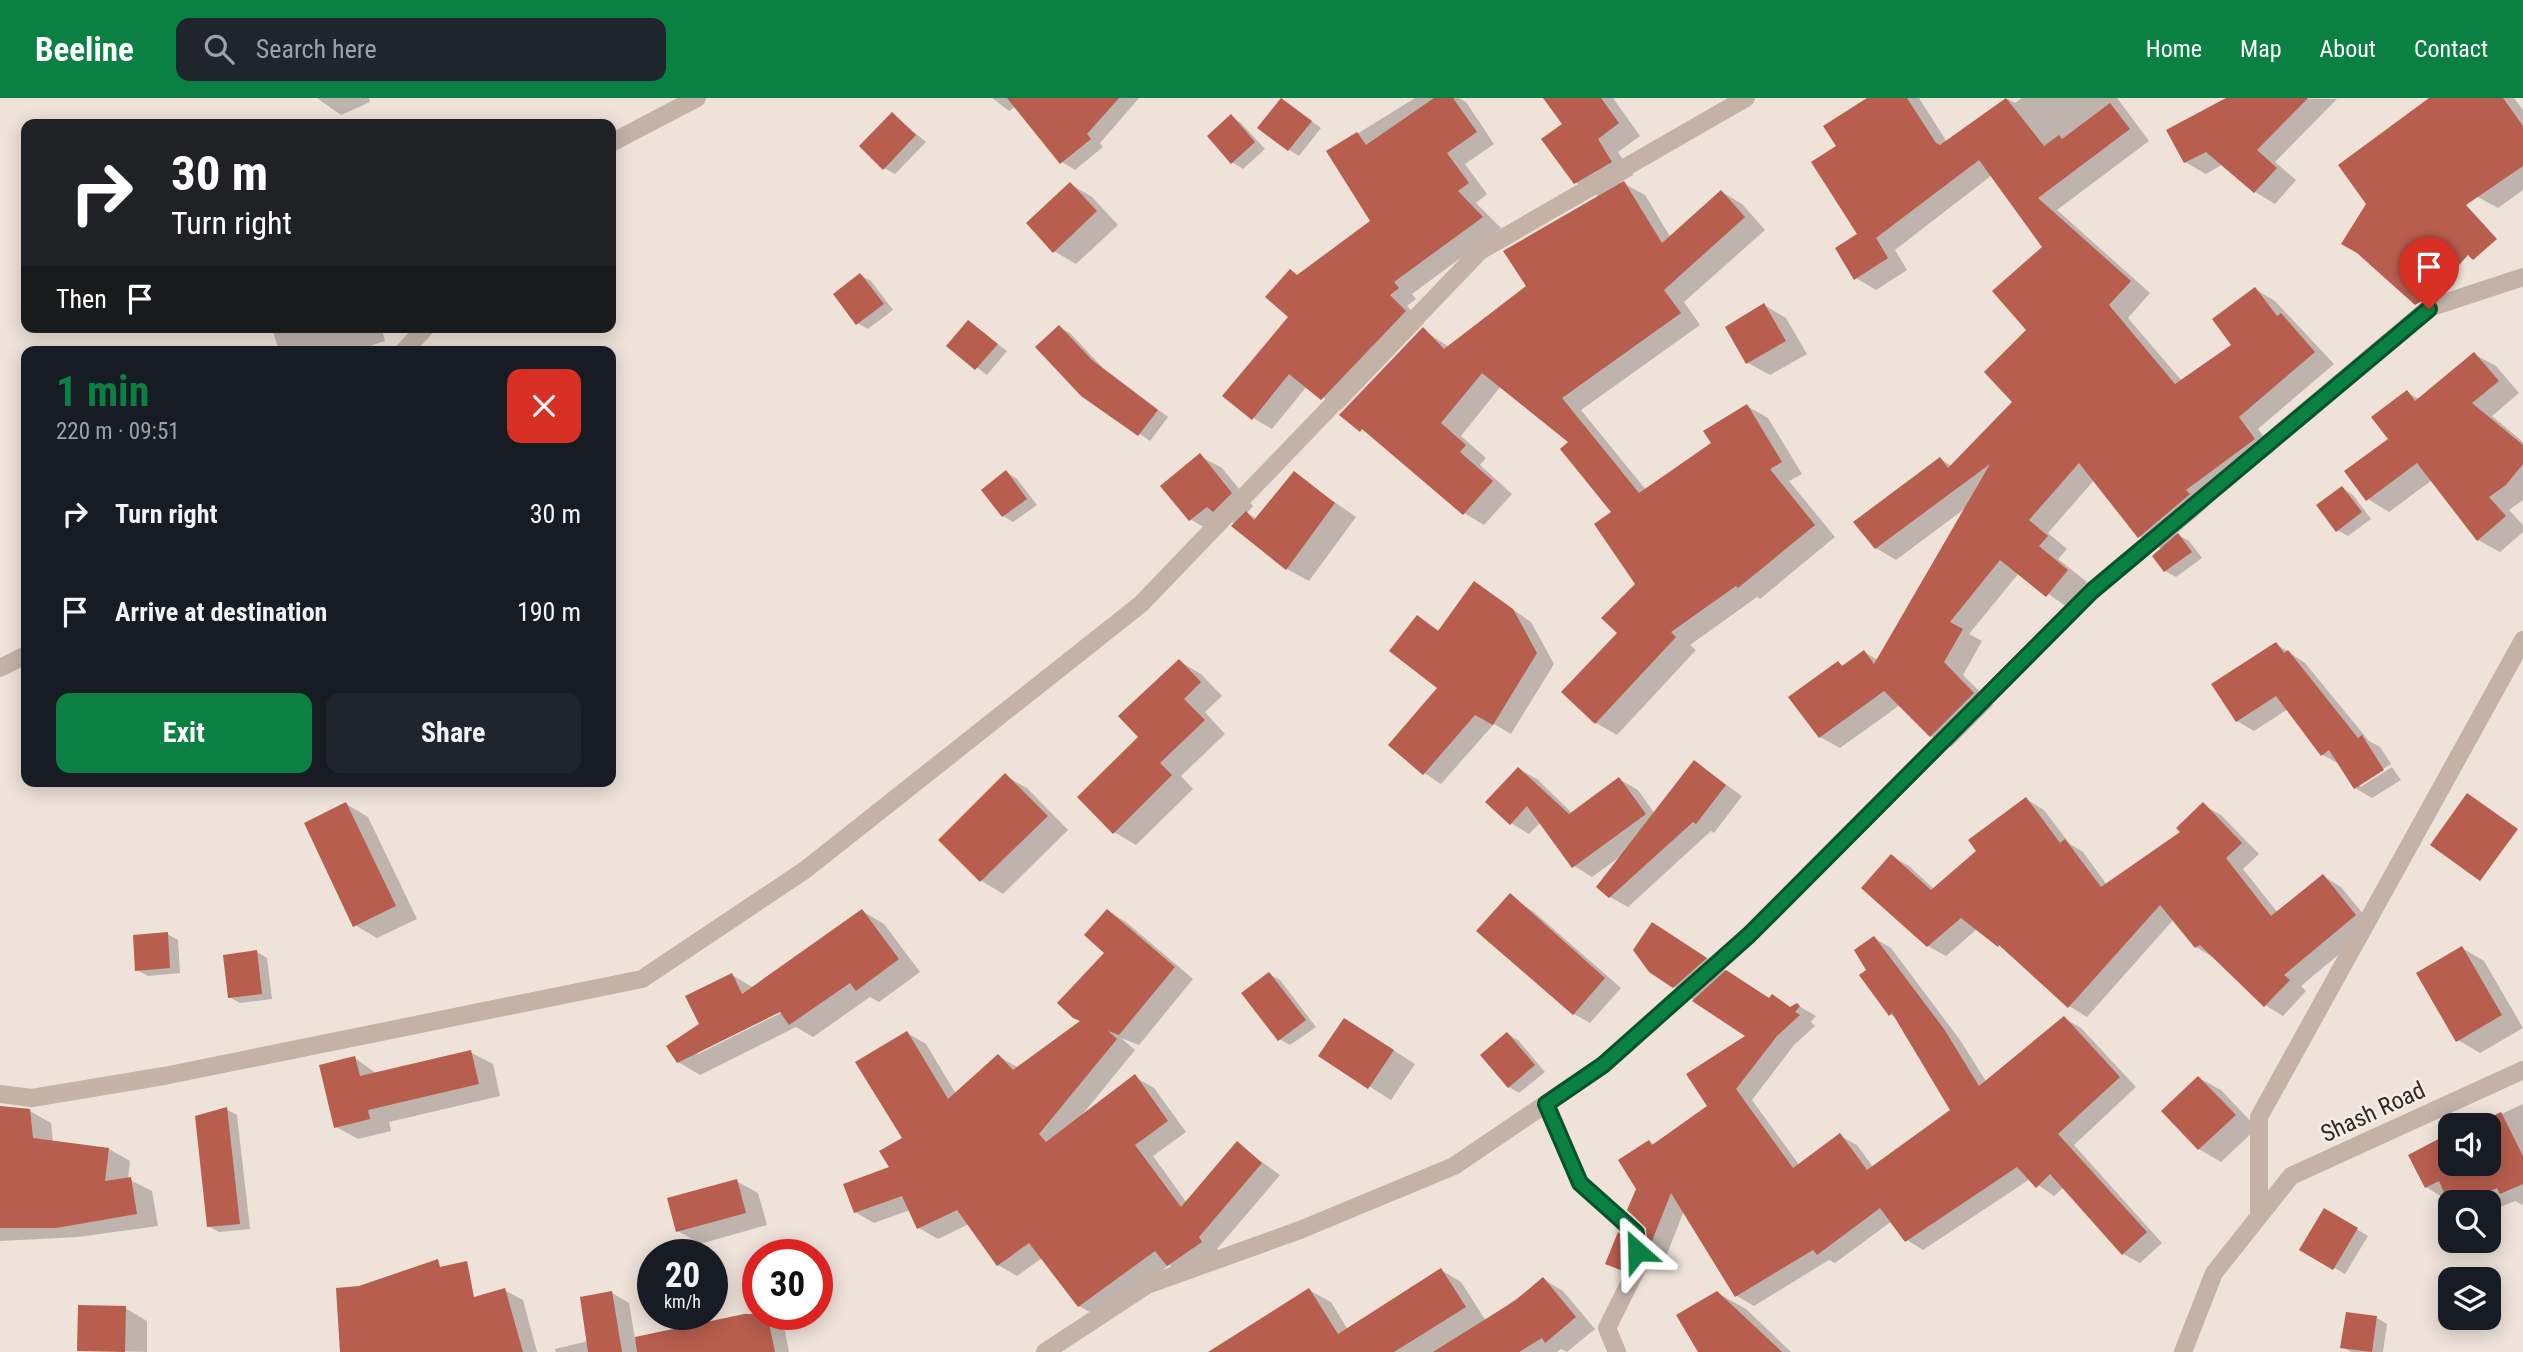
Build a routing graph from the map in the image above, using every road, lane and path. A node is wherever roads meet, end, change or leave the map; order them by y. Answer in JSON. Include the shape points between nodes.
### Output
{"nodes":[{"id":1,"x":697,"y":98,"type":"edge"},
{"id":2,"x":1746,"y":98,"type":"edge"},
{"id":3,"x":616,"y":141,"type":"edge"},
{"id":4,"x":2523,"y":277,"type":"edge"},
{"id":5,"x":420,"y":333,"type":"edge"},
{"id":6,"x":409,"y":346,"type":"edge"},
{"id":7,"x":2523,"y":640,"type":"edge"},
{"id":8,"x":21,"y":657,"type":"edge"},
{"id":9,"x":0,"y":668,"type":"edge"},
{"id":10,"x":2523,"y":1070,"type":"edge"},
{"id":11,"x":0,"y":1094,"type":"edge"},
{"id":12,"x":1546,"y":1104,"type":"junction"},
{"id":13,"x":2259,"y":1216,"type":"junction"},
{"id":14,"x":1045,"y":1352,"type":"edge"},
{"id":15,"x":1617,"y":1352,"type":"edge"},
{"id":16,"x":2183,"y":1352,"type":"edge"}],
"edges":[{"from":1,"to":3,"type":"street"},
{"from":2,"to":11,"type":"street","via":[[1480,251],[1141,604],[805,870],[642,979],[164,1076],[32,1098]]},
{"from":4,"to":12,"type":"street","via":[[2429,309],[2103,582],[1749,935],[1603,1065]]},
{"from":5,"to":6,"type":"street"},
{"from":7,"to":13,"type":"street","via":[[2259,1117]]},
{"from":8,"to":9,"type":"street"},
{"from":10,"to":13,"type":"street","name":"Shash Road","via":[[2291,1176]]},
{"from":12,"to":14,"type":"street","via":[[1454,1166],[1300,1230],[1147,1285]]},
{"from":12,"to":15,"type":"street","via":[[1580,1183],[1636,1233],[1637,1268],[1607,1328]]},
{"from":13,"to":16,"type":"street","name":"Shash Road","via":[[2214,1273]]}]}
